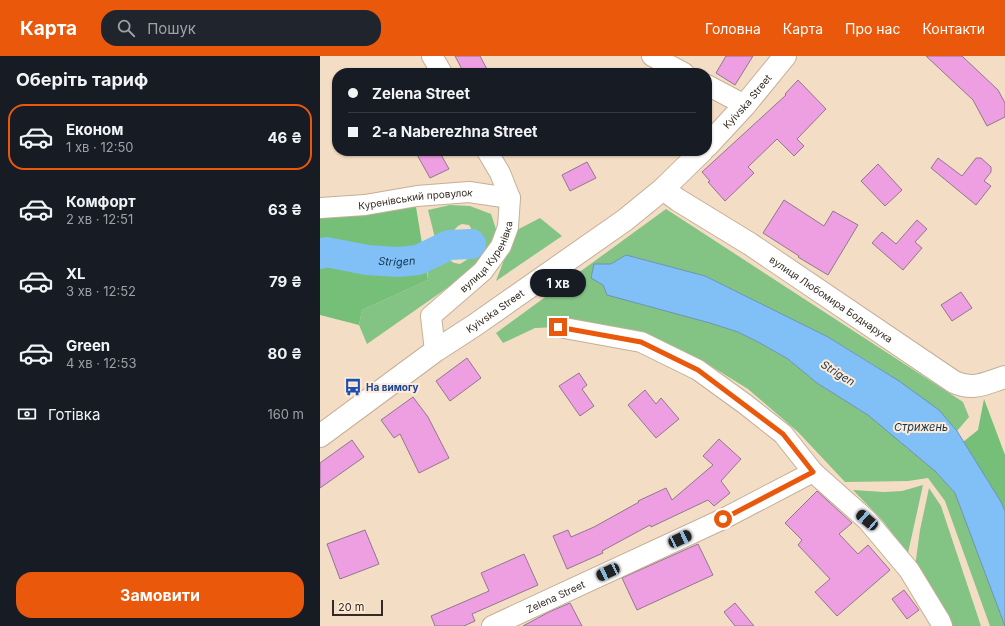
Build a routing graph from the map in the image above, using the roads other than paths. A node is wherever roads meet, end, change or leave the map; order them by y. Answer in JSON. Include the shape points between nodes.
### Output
{"nodes":[{"id":1,"x":432,"y":56,"type":"edge"},
{"id":2,"x":652,"y":56,"type":"edge"},
{"id":3,"x":785,"y":56,"type":"edge"},
{"id":4,"x":439,"y":68,"type":"edge"},
{"id":5,"x":675,"y":68,"type":"edge"},
{"id":6,"x":712,"y":88,"type":"edge"},
{"id":7,"x":745,"y":105,"type":"junction"},
{"id":8,"x":712,"y":141,"type":"edge"},
{"id":9,"x":491,"y":156,"type":"edge"},
{"id":10,"x":697,"y":156,"type":"edge"},
{"id":11,"x":663,"y":189,"type":"junction"},
{"id":12,"x":510,"y":198,"type":"junction"},
{"id":13,"x":320,"y":208,"type":"edge"},
{"id":14,"x":558,"y":327,"type":"dead end"},
{"id":15,"x":435,"y":351,"type":"junction"},
{"id":16,"x":1005,"y":377,"type":"edge"},
{"id":17,"x":320,"y":436,"type":"edge"},
{"id":18,"x":813,"y":472,"type":"junction"},
{"id":19,"x":492,"y":626,"type":"edge"},
{"id":20,"x":942,"y":626,"type":"edge"}],
"edges":[{"from":1,"to":4,"type":"street"},
{"from":2,"to":5,"type":"street"},
{"from":3,"to":7,"type":"main road","name":"Kyivska Street"},
{"from":6,"to":7,"type":"street"},
{"from":7,"to":8,"type":"main road","name":"Kyivska Street"},
{"from":9,"to":12,"type":"street","name":"вулиця Куренівка"},
{"from":10,"to":11,"type":"main road","name":"Kyivska Street"},
{"from":11,"to":15,"type":"main road","name":"Kyivska Street","via":[[625,220]]},
{"from":11,"to":16,"type":"main road","name":"вулиця Любомира Боднарука","via":[[750,244],[954,382],[972,387]]},
{"from":12,"to":13,"type":"street","name":"Куренівський провулок","via":[[469,192]]},
{"from":12,"to":15,"type":"street","name":"вулиця Куренівка","via":[[508,227],[501,246],[483,272],[431,316]]},
{"from":14,"to":18,"type":"street","via":[[641,342],[698,370],[783,434]]},
{"from":15,"to":17,"type":"main road","name":"Kyivska Street"},
{"from":18,"to":19,"type":"street","name":"Zelena Street","via":[[723,519]]},
{"from":18,"to":20,"type":"street","via":[[867,520],[889,546],[909,570]]}]}
